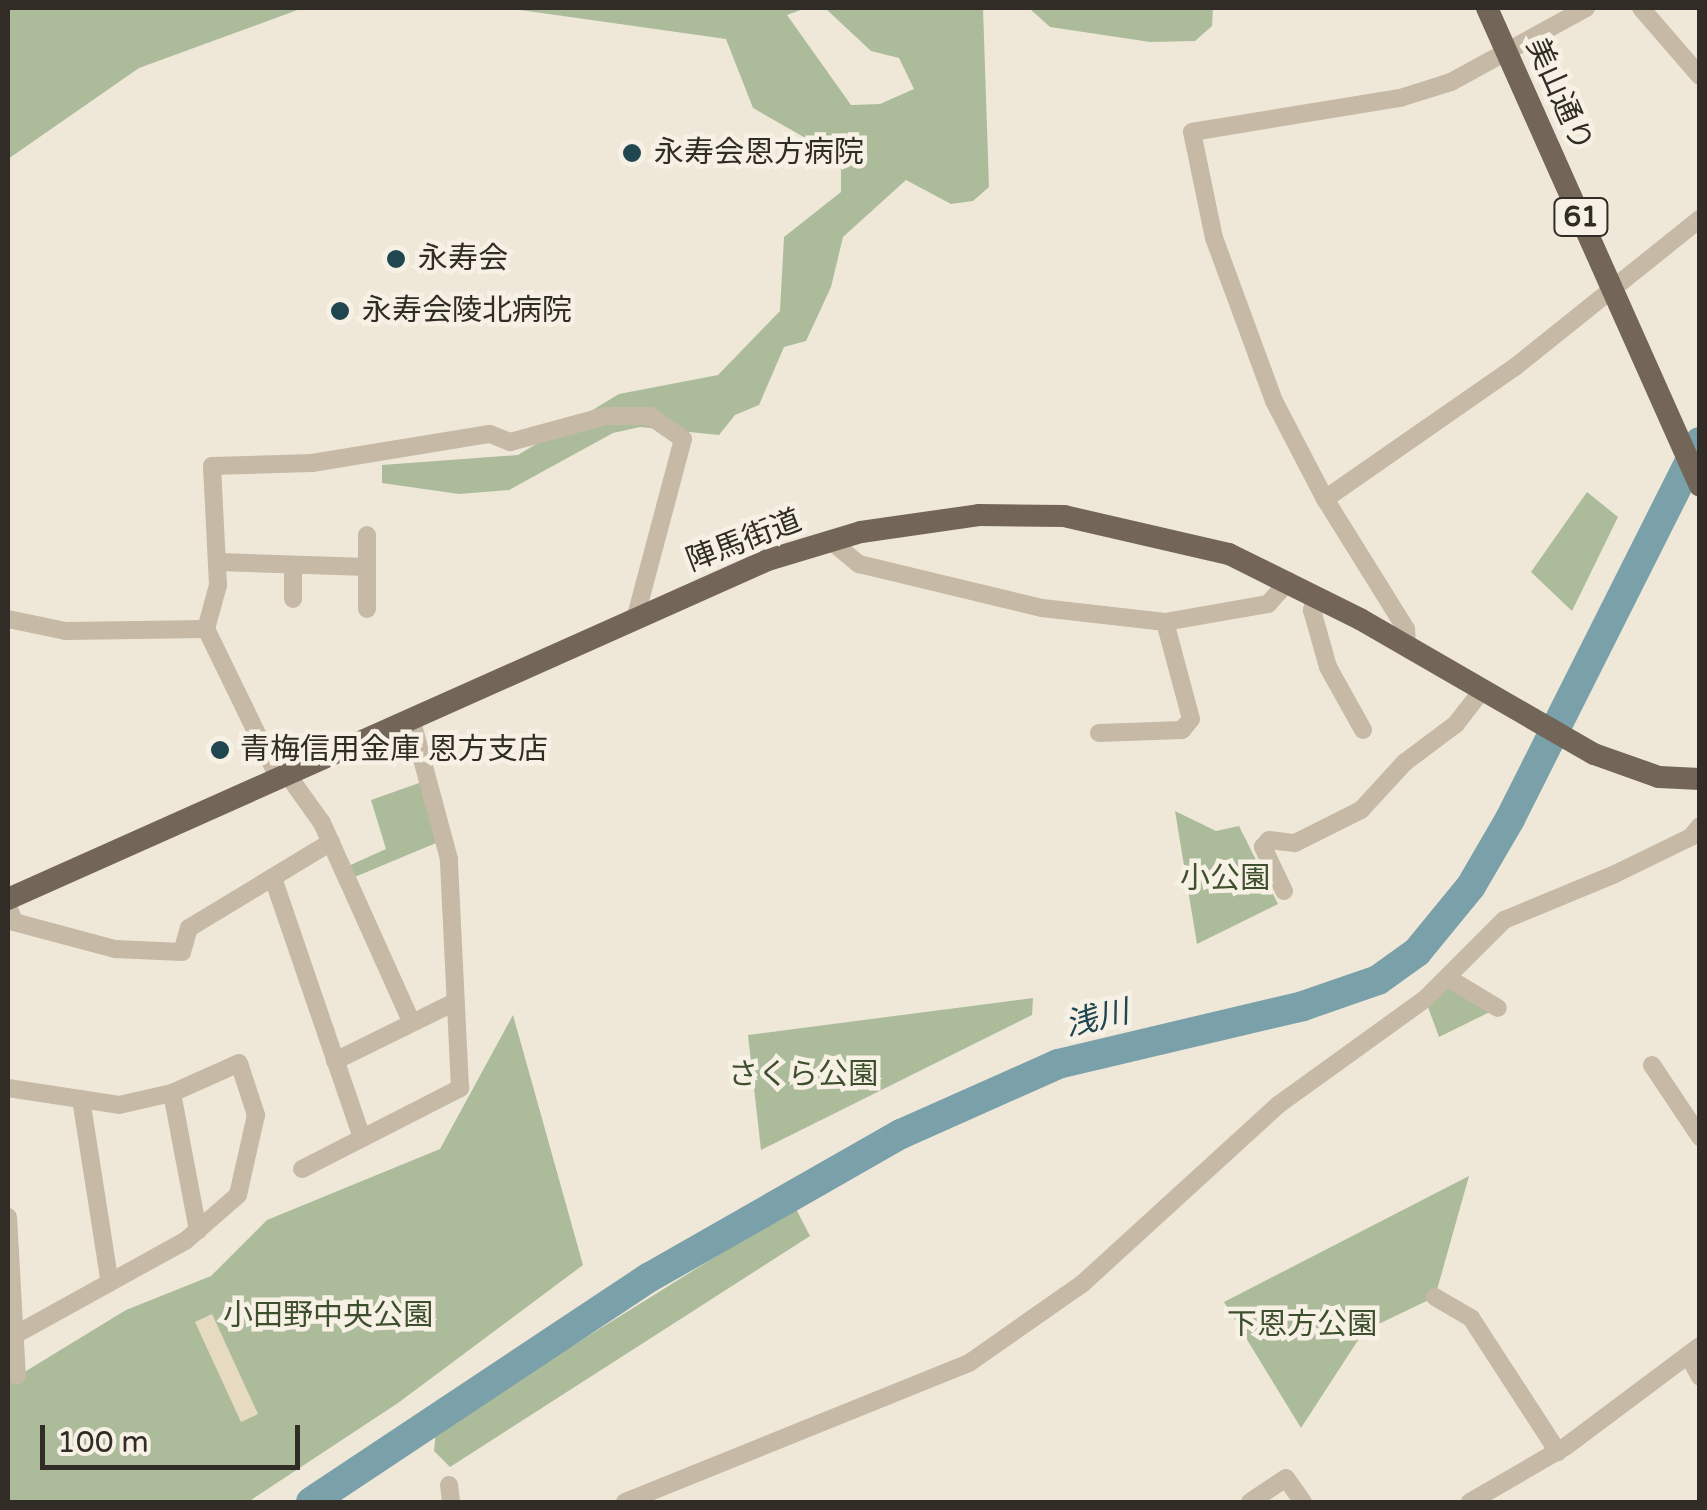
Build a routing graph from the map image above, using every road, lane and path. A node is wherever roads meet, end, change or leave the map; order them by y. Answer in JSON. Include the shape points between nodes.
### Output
{"nodes":[{"id":1,"x":1487,"y":8,"type":"edge"},
{"id":2,"x":1586,"y":8,"type":"edge"},
{"id":3,"x":1641,"y":8,"type":"edge"},
{"id":4,"x":1506,"y":50,"type":"junction"},
{"id":5,"x":1700,"y":76,"type":"edge"},
{"id":6,"x":1700,"y":219,"type":"edge"},
{"id":7,"x":1615,"y":290,"type":"junction"},
{"id":8,"x":1700,"y":486,"type":"edge"},
{"id":9,"x":1325,"y":499,"type":"junction"},
{"id":10,"x":367,"y":535,"type":"dead end"},
{"id":11,"x":830,"y":540,"type":"junction"},
{"id":12,"x":218,"y":562,"type":"junction"},
{"id":13,"x":367,"y":566,"type":"junction"},
{"id":14,"x":293,"y":567,"type":"junction"},
{"id":15,"x":1289,"y":580,"type":"junction"},
{"id":16,"x":1316,"y":596,"type":"junction"},
{"id":17,"x":293,"y":598,"type":"dead end"},
{"id":18,"x":367,"y":609,"type":"dead end"},
{"id":19,"x":8,"y":619,"type":"edge"},
{"id":20,"x":635,"y":620,"type":"junction"},
{"id":21,"x":1165,"y":622,"type":"junction"},
{"id":22,"x":206,"y":628,"type":"junction"},
{"id":23,"x":1407,"y":646,"type":"junction"},
{"id":24,"x":1483,"y":689,"type":"junction"},
{"id":25,"x":411,"y":718,"type":"junction"},
{"id":26,"x":1363,"y":730,"type":"dead end"},
{"id":27,"x":1099,"y":733,"type":"dead end"},
{"id":28,"x":282,"y":775,"type":"junction"},
{"id":29,"x":1700,"y":780,"type":"edge"},
{"id":30,"x":1700,"y":826,"type":"edge"},
{"id":31,"x":331,"y":842,"type":"junction"},
{"id":32,"x":273,"y":878,"type":"junction"},
{"id":33,"x":1284,"y":891,"type":"dead end"},
{"id":34,"x":8,"y":903,"type":"edge"},
{"id":35,"x":1448,"y":978,"type":"junction"},
{"id":36,"x":455,"y":1002,"type":"junction"},
{"id":37,"x":1498,"y":1008,"type":"dead end"},
{"id":38,"x":412,"y":1024,"type":"junction"},
{"id":39,"x":335,"y":1061,"type":"junction"},
{"id":40,"x":1652,"y":1066,"type":"dead end"},
{"id":41,"x":8,"y":1088,"type":"edge"},
{"id":42,"x":172,"y":1093,"type":"junction"},
{"id":43,"x":82,"y":1099,"type":"junction"},
{"id":44,"x":1700,"y":1137,"type":"edge"},
{"id":45,"x":362,"y":1138,"type":"junction"},
{"id":46,"x":302,"y":1168,"type":"dead end"},
{"id":47,"x":8,"y":1217,"type":"edge"},
{"id":48,"x":198,"y":1231,"type":"junction"},
{"id":49,"x":109,"y":1278,"type":"junction"},
{"id":50,"x":1434,"y":1297,"type":"dead end"},
{"id":51,"x":16,"y":1335,"type":"junction"},
{"id":52,"x":1694,"y":1351,"type":"edge"},
{"id":53,"x":18,"y":1376,"type":"dead end"},
{"id":54,"x":1700,"y":1378,"type":"edge"},
{"id":55,"x":1558,"y":1452,"type":"junction"},
{"id":56,"x":625,"y":1502,"type":"edge"},
{"id":57,"x":1250,"y":1502,"type":"edge"},
{"id":58,"x":1303,"y":1502,"type":"edge"},
{"id":59,"x":1470,"y":1502,"type":"edge"}],
"edges":[{"from":1,"to":4,"type":"main road","name":"美山通り","number":"61"},
{"from":2,"to":4,"type":"street"},
{"from":3,"to":5,"type":"street"},
{"from":4,"to":7,"type":"main road","name":"美山通り","number":"61"},
{"from":4,"to":9,"type":"street","via":[[1450,82],[1400,98],[1192,132],[1232,290],[1274,400]]},
{"from":6,"to":7,"type":"street"},
{"from":7,"to":8,"type":"main road","name":"美山通り","number":"61"},
{"from":7,"to":9,"type":"street"},
{"from":9,"to":23,"type":"street","via":[[1406,628]]},
{"from":10,"to":13,"type":"street"},
{"from":11,"to":15,"type":"main road","name":"陣馬街道","via":[[979,516],[1064,516],[1174,537]]},
{"from":11,"to":20,"type":"main road","name":"陣馬街道","via":[[768,560]]},
{"from":11,"to":21,"type":"street","via":[[860,564],[1042,608]]},
{"from":12,"to":14,"type":"street"},
{"from":12,"to":20,"type":"street","via":[[212,466],[312,464],[490,434],[510,442],[638,414],[683,439]]},
{"from":12,"to":22,"type":"street"},
{"from":13,"to":14,"type":"street"},
{"from":13,"to":18,"type":"street"},
{"from":14,"to":17,"type":"street"},
{"from":15,"to":16,"type":"main road","name":"陣馬街道"},
{"from":15,"to":21,"type":"street","via":[[1268,604]]},
{"from":16,"to":23,"type":"main road","name":"陣馬街道"},
{"from":16,"to":26,"type":"street","via":[[1312,610],[1328,667]]},
{"from":19,"to":22,"type":"street","via":[[66,630]]},
{"from":20,"to":25,"type":"main road","name":"陣馬街道"},
{"from":21,"to":27,"type":"street","via":[[1191,719],[1182,730]]},
{"from":22,"to":28,"type":"street"},
{"from":23,"to":24,"type":"main road","name":"陣馬街道"},
{"from":24,"to":29,"type":"main road","name":"陣馬街道","via":[[1594,754],[1658,777]]},
{"from":24,"to":33,"type":"street","via":[[1456,724],[1404,763],[1361,810],[1296,842],[1269,840],[1263,847]]},
{"from":25,"to":28,"type":"main road","name":"陣馬街道"},
{"from":25,"to":36,"type":"street","via":[[448,859]]},
{"from":28,"to":31,"type":"street"},
{"from":28,"to":34,"type":"main road","name":"陣馬街道"},
{"from":30,"to":35,"type":"street","via":[[1615,874],[1504,920]]},
{"from":31,"to":32,"type":"street"},
{"from":31,"to":38,"type":"street"},
{"from":32,"to":34,"type":"street","via":[[190,928],[182,952],[114,949],[14,922]]},
{"from":32,"to":39,"type":"street"},
{"from":35,"to":37,"type":"street"},
{"from":35,"to":56,"type":"street","via":[[1278,1106],[1082,1284],[969,1363]]},
{"from":36,"to":38,"type":"street"},
{"from":36,"to":45,"type":"street","via":[[460,1088]]},
{"from":38,"to":39,"type":"street"},
{"from":39,"to":45,"type":"street"},
{"from":40,"to":44,"type":"street"},
{"from":41,"to":43,"type":"street"},
{"from":42,"to":43,"type":"street","via":[[119,1105]]},
{"from":42,"to":48,"type":"street"},
{"from":42,"to":48,"type":"street","via":[[239,1063],[256,1115],[238,1195]]},
{"from":43,"to":49,"type":"street"},
{"from":45,"to":46,"type":"street"},
{"from":47,"to":51,"type":"street"},
{"from":48,"to":49,"type":"street"},
{"from":49,"to":51,"type":"street"},
{"from":50,"to":55,"type":"street","via":[[1471,1318]]},
{"from":51,"to":53,"type":"street"},
{"from":52,"to":54,"type":"street"},
{"from":52,"to":55,"type":"street"},
{"from":55,"to":59,"type":"street"},
{"from":57,"to":58,"type":"street","via":[[1286,1478]]}]}
